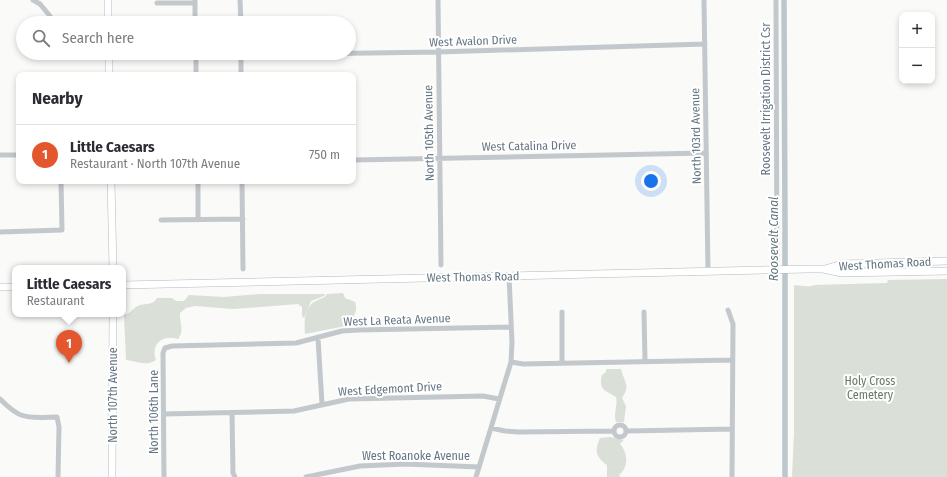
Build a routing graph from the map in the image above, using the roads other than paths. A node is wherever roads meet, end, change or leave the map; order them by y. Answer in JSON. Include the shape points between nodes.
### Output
{"nodes":[{"id":1,"x":33,"y":0,"type":"edge"},
{"id":2,"x":108,"y":0,"type":"edge"},
{"id":3,"x":240,"y":0,"type":"edge"},
{"id":4,"x":438,"y":0,"type":"edge"},
{"id":5,"x":704,"y":0,"type":"edge"},
{"id":6,"x":776,"y":0,"type":"edge"},
{"id":7,"x":195,"y":1,"type":"edge"},
{"id":8,"x":157,"y":3,"type":"dead end"},
{"id":9,"x":50,"y":16,"type":"dead end"},
{"id":10,"x":108,"y":16,"type":"edge"},
{"id":11,"x":195,"y":16,"type":"edge"},
{"id":12,"x":241,"y":16,"type":"edge"},
{"id":13,"x":705,"y":44,"type":"junction"},
{"id":14,"x":438,"y":52,"type":"junction"},
{"id":15,"x":356,"y":53,"type":"edge"},
{"id":16,"x":109,"y":60,"type":"edge"},
{"id":17,"x":196,"y":60,"type":"edge"},
{"id":18,"x":241,"y":60,"type":"edge"},
{"id":19,"x":109,"y":72,"type":"edge"},
{"id":20,"x":196,"y":72,"type":"edge"},
{"id":21,"x":241,"y":72,"type":"edge"},
{"id":22,"x":706,"y":153,"type":"junction"},
{"id":23,"x":0,"y":155,"type":"edge"},
{"id":24,"x":16,"y":155,"type":"edge"},
{"id":25,"x":440,"y":158,"type":"junction"},
{"id":26,"x":356,"y":160,"type":"edge"},
{"id":27,"x":61,"y":184,"type":"edge"},
{"id":28,"x":111,"y":184,"type":"edge"},
{"id":29,"x":198,"y":184,"type":"edge"},
{"id":30,"x":242,"y":184,"type":"edge"},
{"id":31,"x":243,"y":219,"type":"junction"},
{"id":32,"x":161,"y":220,"type":"dead end"},
{"id":33,"x":198,"y":220,"type":"junction"},
{"id":34,"x":0,"y":232,"type":"edge"},
{"id":35,"x":947,"y":261,"type":"edge"},
{"id":36,"x":113,"y":265,"type":"edge"},
{"id":37,"x":441,"y":265,"type":"dead end"},
{"id":38,"x":243,"y":269,"type":"dead end"},
{"id":39,"x":823,"y":269,"type":"junction"},
{"id":40,"x":777,"y":270,"type":"junction"},
{"id":41,"x":947,"y":271,"type":"edge"},
{"id":42,"x":708,"y":272,"type":"junction"},
{"id":43,"x":509,"y":276,"type":"junction"},
{"id":44,"x":126,"y":285,"type":"edge"},
{"id":45,"x":12,"y":287,"type":"edge"},
{"id":46,"x":0,"y":288,"type":"edge"},
{"id":47,"x":728,"y":310,"type":"dead end"},
{"id":48,"x":562,"y":312,"type":"dead end"},
{"id":49,"x":644,"y":312,"type":"dead end"},
{"id":50,"x":113,"y":317,"type":"edge"},
{"id":51,"x":511,"y":327,"type":"junction"},
{"id":52,"x":318,"y":338,"type":"junction"},
{"id":53,"x":165,"y":348,"type":"joint"},
{"id":54,"x":732,"y":360,"type":"junction"},
{"id":55,"x":645,"y":361,"type":"junction"},
{"id":56,"x":510,"y":362,"type":"junction"},
{"id":57,"x":562,"y":363,"type":"junction"},
{"id":58,"x":0,"y":399,"type":"edge"},
{"id":59,"x":499,"y":399,"type":"junction"},
{"id":60,"x":322,"y":404,"type":"junction"},
{"id":61,"x":232,"y":413,"type":"junction"},
{"id":62,"x":164,"y":414,"type":"junction"},
{"id":63,"x":491,"y":428,"type":"junction"},
{"id":64,"x":732,"y":429,"type":"junction"},
{"id":65,"x":614,"y":431,"type":"junction"},
{"id":66,"x":627,"y":431,"type":"junction"},
{"id":67,"x":479,"y":467,"type":"junction"},
{"id":68,"x":58,"y":477,"type":"edge"},
{"id":69,"x":112,"y":477,"type":"edge"},
{"id":70,"x":164,"y":477,"type":"edge"},
{"id":71,"x":235,"y":477,"type":"edge"},
{"id":72,"x":306,"y":477,"type":"edge"},
{"id":73,"x":476,"y":477,"type":"edge"},
{"id":74,"x":732,"y":477,"type":"edge"}],
"edges":[{"from":1,"to":9,"type":"street"},
{"from":2,"to":10,"type":"main road"},
{"from":3,"to":12,"type":"street"},
{"from":4,"to":14,"type":"street","name":"North 105th Avenue"},
{"from":5,"to":13,"type":"street","name":"North 103rd Avenue"},
{"from":6,"to":40,"type":"street","name":"Roosevelt Irrigation District Csr"},
{"from":7,"to":8,"type":"street"},
{"from":7,"to":11,"type":"street"},
{"from":13,"to":14,"type":"street","name":"West Avalon Drive"},
{"from":13,"to":22,"type":"street","name":"North 103rd Avenue"},
{"from":14,"to":15,"type":"street","name":"West Avalon Drive"},
{"from":14,"to":25,"type":"street","name":"North 105th Avenue"},
{"from":16,"to":19,"type":"main road"},
{"from":17,"to":20,"type":"street"},
{"from":18,"to":21,"type":"street"},
{"from":22,"to":25,"type":"street","name":"West Catalina Drive"},
{"from":22,"to":42,"type":"street","name":"North 103rd Avenue"},
{"from":23,"to":24,"type":"street"},
{"from":25,"to":26,"type":"street","name":"West Catalina Drive"},
{"from":25,"to":37,"type":"street","name":"North 105th Avenue"},
{"from":27,"to":34,"type":"street","via":[[62,230]]},
{"from":28,"to":36,"type":"main road"},
{"from":29,"to":33,"type":"street"},
{"from":30,"to":31,"type":"street"},
{"from":31,"to":33,"type":"street"},
{"from":31,"to":38,"type":"street"},
{"from":32,"to":33,"type":"street"},
{"from":35,"to":39,"type":"main road","name":"West Thomas Road","via":[[842,264]]},
{"from":39,"to":40,"type":"main road","name":"West Thomas Road"},
{"from":39,"to":41,"type":"main road","name":"West Thomas Road","via":[[842,273]]},
{"from":40,"to":42,"type":"main road","name":"West Thomas Road"},
{"from":42,"to":43,"type":"main road","name":"West Thomas Road"},
{"from":43,"to":44,"type":"main road","name":"West Thomas Road"},
{"from":43,"to":51,"type":"street"},
{"from":45,"to":46,"type":"main road"},
{"from":47,"to":54,"type":"street","via":[[733,324]]},
{"from":48,"to":57,"type":"street"},
{"from":49,"to":55,"type":"street"},
{"from":50,"to":69,"type":"main road","name":"North 107th Avenue"},
{"from":51,"to":52,"type":"street","name":"West La Reata Avenue","via":[[358,330],[342,331]]},
{"from":51,"to":56,"type":"street"},
{"from":52,"to":53,"type":"street","name":"West La Reata Avenue","via":[[296,343]]},
{"from":52,"to":60,"type":"street"},
{"from":53,"to":62,"type":"street","name":"North 106th Lane"},
{"from":54,"to":55,"type":"street"},
{"from":54,"to":64,"type":"street"},
{"from":55,"to":57,"type":"street"},
{"from":56,"to":57,"type":"street"},
{"from":56,"to":59,"type":"street"},
{"from":58,"to":68,"type":"street","via":[[21,415],[56,416],[59,427]]},
{"from":59,"to":60,"type":"street","name":"West Edgemont Drive","via":[[483,396],[348,399]]},
{"from":59,"to":63,"type":"street"},
{"from":60,"to":61,"type":"street","name":"West Edgemont Drive","via":[[294,411]]},
{"from":61,"to":62,"type":"street","name":"West Edgemont Drive"},
{"from":61,"to":71,"type":"street"},
{"from":62,"to":70,"type":"street","name":"North 106th Lane"},
{"from":63,"to":65,"type":"street","via":[[505,432]]},
{"from":63,"to":67,"type":"street"},
{"from":64,"to":66,"type":"street"},
{"from":64,"to":74,"type":"street"},
{"from":65,"to":66,"type":"street","via":[[621,425]]},
{"from":65,"to":66,"type":"street","via":[[616,436],[621,438]]},
{"from":67,"to":72,"type":"street","name":"West Roanoke Avenue","via":[[404,464],[360,466]]},
{"from":67,"to":73,"type":"street"}]}
